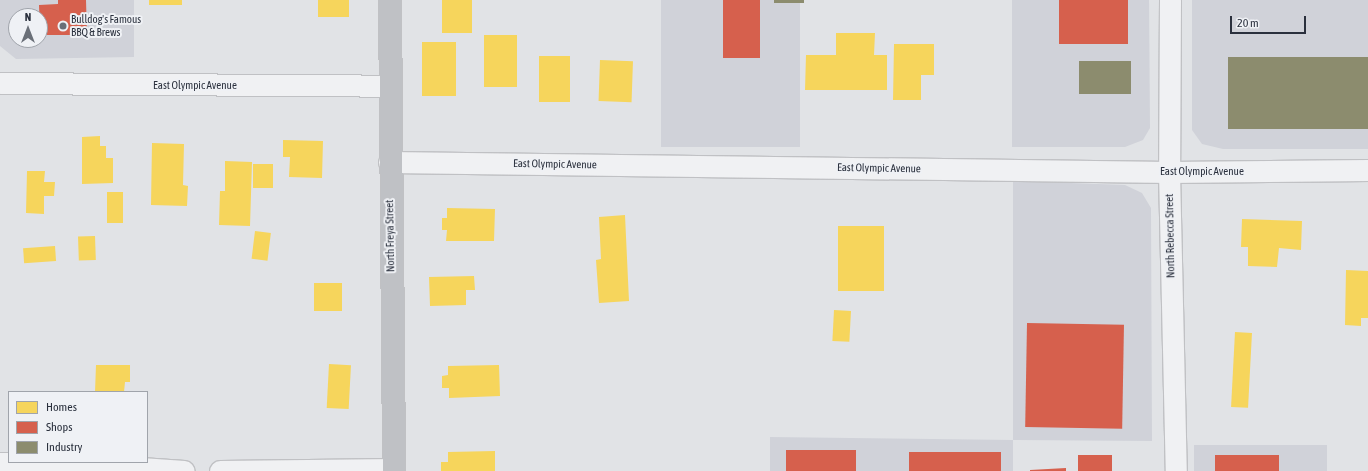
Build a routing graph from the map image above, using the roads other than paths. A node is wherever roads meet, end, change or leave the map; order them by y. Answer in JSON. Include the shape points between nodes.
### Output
{"nodes":[{"id":1,"x":390,"y":0,"type":"edge"},
{"id":2,"x":1170,"y":0,"type":"edge"},
{"id":3,"x":0,"y":83,"type":"edge"},
{"id":4,"x":390,"y":86,"type":"junction"},
{"id":5,"x":389,"y":162,"type":"junction"},
{"id":6,"x":1368,"y":170,"type":"edge"},
{"id":7,"x":1169,"y":172,"type":"junction"},
{"id":8,"x":0,"y":463,"type":"edge"},
{"id":9,"x":394,"y":470,"type":"edge"},
{"id":10,"x":184,"y":471,"type":"edge"},
{"id":11,"x":220,"y":471,"type":"edge"},
{"id":12,"x":1176,"y":471,"type":"edge"}],
"edges":[{"from":1,"to":4,"type":"street","name":"North Freya Street"},
{"from":2,"to":7,"type":"street","name":"North Rebecca Street"},
{"from":3,"to":4,"type":"street","name":"East Olympic Avenue"},
{"from":4,"to":5,"type":"street","name":"North Freya Street"},
{"from":5,"to":7,"type":"street","name":"East Olympic Avenue"},
{"from":5,"to":9,"type":"street","name":"North Freya Street"},
{"from":6,"to":7,"type":"street","name":"East Olympic Avenue"},
{"from":7,"to":12,"type":"street","name":"North Rebecca Street"},
{"from":8,"to":10,"type":"street","via":[[69,463]]},
{"from":9,"to":11,"type":"street"}]}
